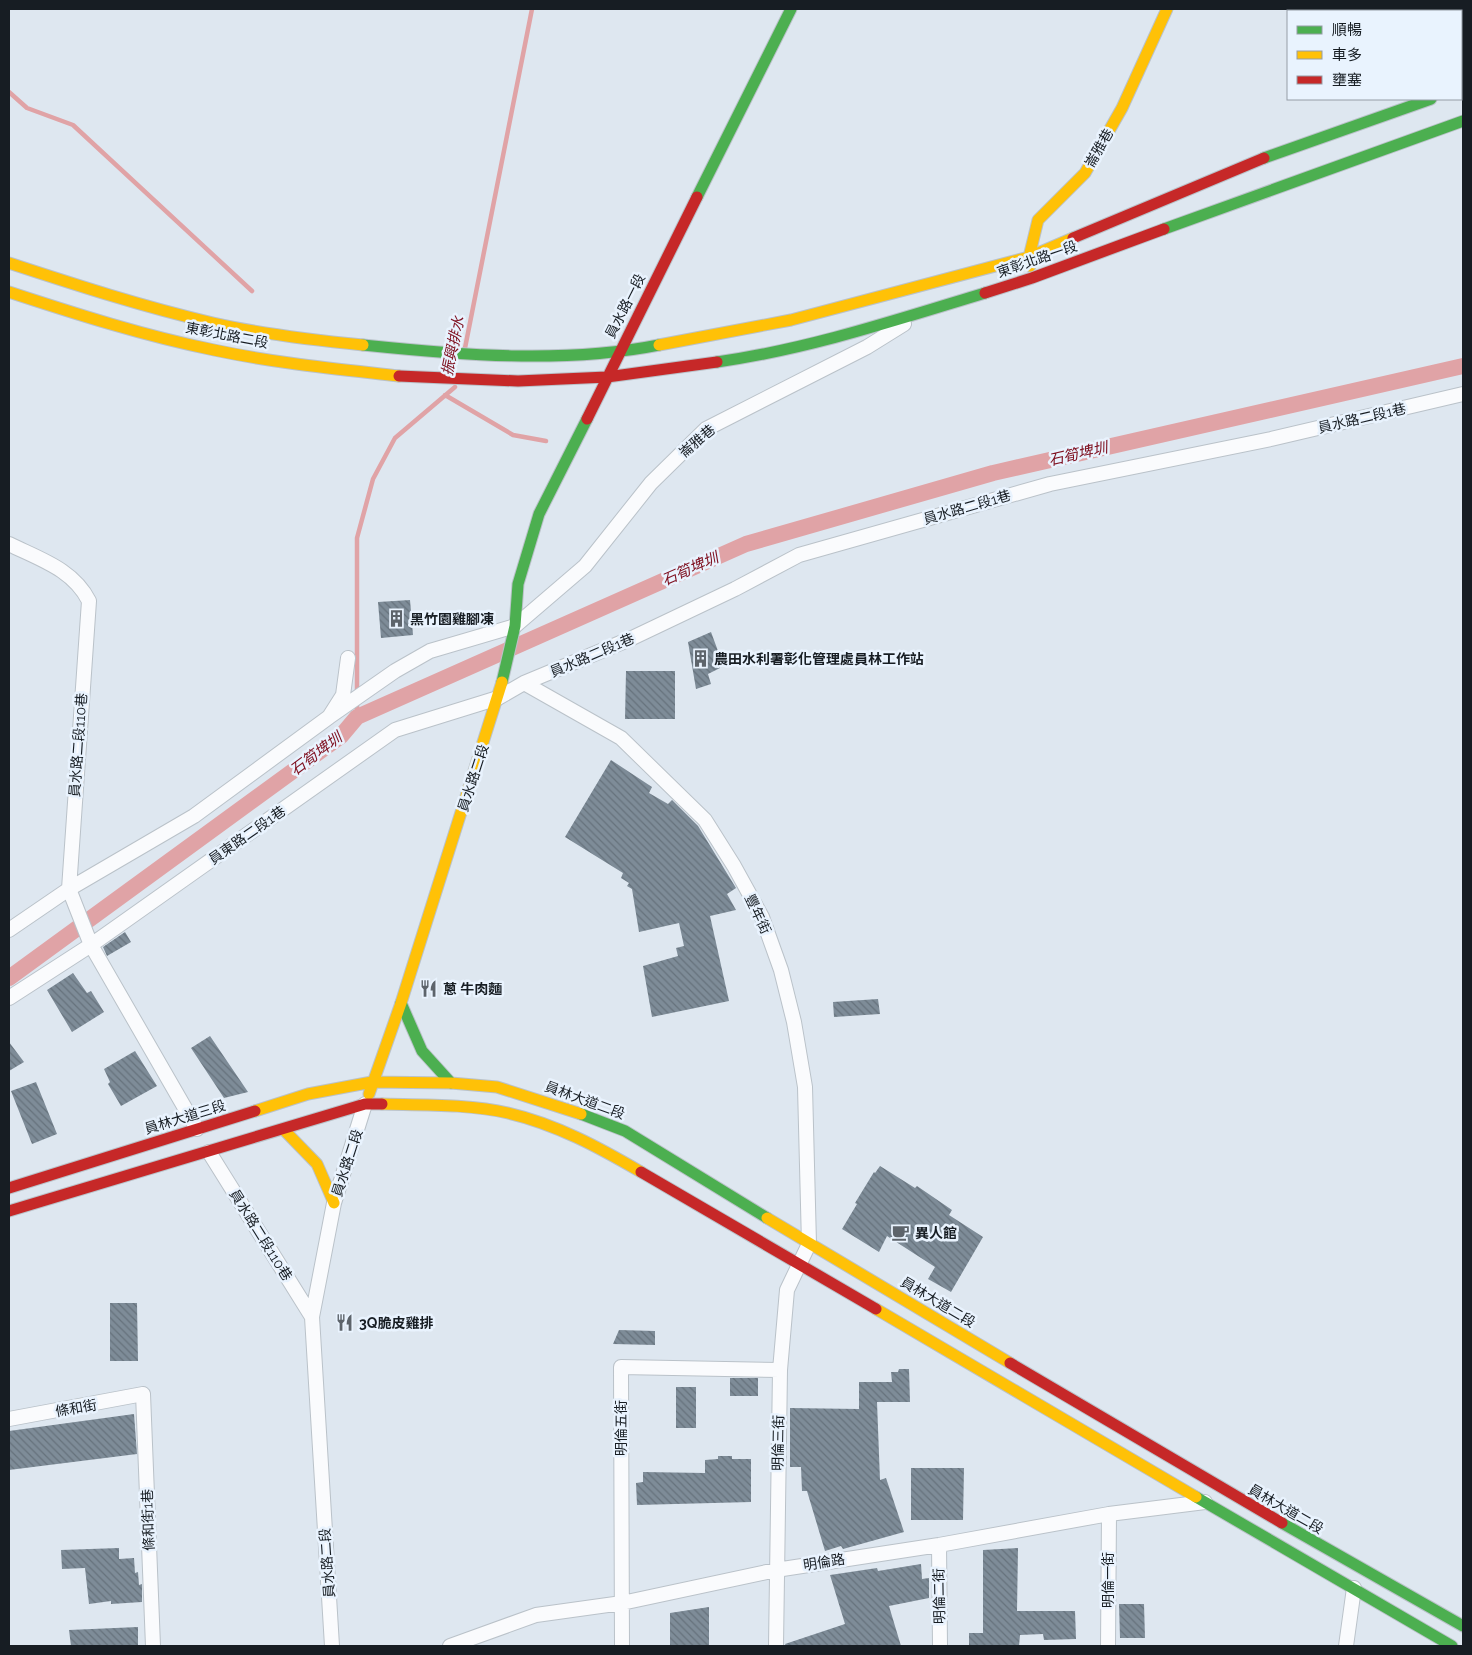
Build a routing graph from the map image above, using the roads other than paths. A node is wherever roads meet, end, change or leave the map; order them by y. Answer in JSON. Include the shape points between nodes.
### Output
{"nodes":[{"id":1,"x":791,"y":9,"type":"edge"},
{"id":2,"x":1167,"y":9,"type":"edge"},
{"id":3,"x":1428,"y":100,"type":"edge"},
{"id":4,"x":1463,"y":121,"type":"edge"},
{"id":5,"x":1029,"y":257,"type":"junction"},
{"id":6,"x":9,"y":263,"type":"edge"},
{"id":7,"x":1032,"y":278,"type":"junction"},
{"id":8,"x":9,"y":292,"type":"edge"},
{"id":9,"x":923,"y":312,"type":"junction"},
{"id":10,"x":618,"y":353,"type":"junction"},
{"id":11,"x":608,"y":377,"type":"junction"},
{"id":12,"x":1463,"y":394,"type":"edge"},
{"id":13,"x":9,"y":544,"type":"edge"},
{"id":14,"x":515,"y":626,"type":"junction"},
{"id":15,"x":348,"y":658,"type":"dead end"},
{"id":16,"x":524,"y":683,"type":"junction"},
{"id":17,"x":498,"y":698,"type":"junction"},
{"id":18,"x":329,"y":717,"type":"junction"},
{"id":19,"x":69,"y":889,"type":"junction"},
{"id":20,"x":9,"y":930,"type":"edge"},
{"id":21,"x":91,"y":945,"type":"junction"},
{"id":22,"x":9,"y":998,"type":"edge"},
{"id":23,"x":401,"y":1003,"type":"junction"},
{"id":24,"x":372,"y":1082,"type":"junction"},
{"id":25,"x":451,"y":1082,"type":"junction"},
{"id":26,"x":366,"y":1104,"type":"junction"},
{"id":27,"x":197,"y":1129,"type":"junction"},
{"id":28,"x":284,"y":1130,"type":"junction"},
{"id":29,"x":209,"y":1152,"type":"junction"},
{"id":30,"x":9,"y":1188,"type":"edge"},
{"id":31,"x":334,"y":1203,"type":"junction"},
{"id":32,"x":9,"y":1211,"type":"edge"},
{"id":33,"x":809,"y":1244,"type":"junction"},
{"id":34,"x":799,"y":1265,"type":"junction"},
{"id":35,"x":312,"y":1317,"type":"junction"},
{"id":36,"x":780,"y":1370,"type":"junction"},
{"id":37,"x":143,"y":1394,"type":"joint"},
{"id":38,"x":9,"y":1419,"type":"edge"},
{"id":39,"x":1205,"y":1502,"type":"junction"},
{"id":40,"x":1109,"y":1514,"type":"junction"},
{"id":41,"x":939,"y":1545,"type":"junction"},
{"id":42,"x":776,"y":1570,"type":"junction"},
{"id":43,"x":1354,"y":1588,"type":"junction"},
{"id":44,"x":622,"y":1603,"type":"junction"},
{"id":45,"x":1463,"y":1626,"type":"edge"},
{"id":46,"x":153,"y":1646,"type":"edge"},
{"id":47,"x":332,"y":1646,"type":"edge"},
{"id":48,"x":450,"y":1646,"type":"edge"},
{"id":49,"x":622,"y":1646,"type":"edge"},
{"id":50,"x":776,"y":1646,"type":"edge"},
{"id":51,"x":940,"y":1646,"type":"edge"},
{"id":52,"x":1108,"y":1646,"type":"edge"},
{"id":53,"x":1346,"y":1646,"type":"edge"},
{"id":54,"x":1452,"y":1646,"type":"edge"}],
"edges":[{"from":1,"to":10,"type":"street","name":"員水路一段"},
{"from":2,"to":5,"type":"street","name":"崙雅巷","via":[[1122,108],[1085,173],[1038,220]]},
{"from":3,"to":5,"type":"street","name":"東彰北路一段","via":[[1239,167]]},
{"from":4,"to":7,"type":"street","name":"東彰北路一段"},
{"from":5,"to":7,"type":"street","name":"崙雅巷"},
{"from":5,"to":10,"type":"street","name":"東彰北路一段","via":[[791,320]]},
{"from":6,"to":10,"type":"street","name":"東彰北路二段","via":[[213,323],[300,339],[518,355]]},
{"from":7,"to":9,"type":"street","name":"東彰北路一段"},
{"from":8,"to":11,"type":"street","name":"東彰北路二段","via":[[80,316],[214,350],[314,366],[476,380]]},
{"from":9,"to":11,"type":"street","name":"東彰北路一段","via":[[849,335],[764,354]]},
{"from":9,"to":14,"type":"street","name":"崙雅巷","via":[[867,347],[706,430],[651,483],[585,566]]},
{"from":10,"to":11,"type":"street","name":"員水路一段"},
{"from":11,"to":14,"type":"street","name":"員水路一段","via":[[539,514],[518,584]]},
{"from":12,"to":16,"type":"street","name":"員水路二段1巷","via":[[1271,439],[1050,484],[800,555],[630,639]]},
{"from":13,"to":19,"type":"street","name":"員水路二段110巷","via":[[68,573],[89,601]]},
{"from":14,"to":17,"type":"street","name":"員水路二段"},
{"from":14,"to":18,"type":"street","via":[[430,651]]},
{"from":15,"to":18,"type":"street","via":[[343,695]]},
{"from":16,"to":17,"type":"street","name":"員水路二段1巷"},
{"from":16,"to":33,"type":"street","name":"豐年街","via":[[621,738],[705,820],[762,917],[781,970],[805,1087]]},
{"from":17,"to":21,"type":"street","name":"員東路二段1巷","via":[[395,730]]},
{"from":17,"to":23,"type":"street","name":"員水路二段"},
{"from":18,"to":19,"type":"street","via":[[194,816]]},
{"from":19,"to":20,"type":"street"},
{"from":19,"to":21,"type":"street"},
{"from":21,"to":22,"type":"street","name":"員東路二段1巷"},
{"from":21,"to":27,"type":"street"},
{"from":23,"to":24,"type":"street","name":"員水路二段"},
{"from":23,"to":25,"type":"street","via":[[422,1051]]},
{"from":24,"to":25,"type":"street","name":"員林大道二段"},
{"from":24,"to":26,"type":"street","name":"員水路二段"},
{"from":24,"to":27,"type":"street","name":"員林大道三段","via":[[308,1094]]},
{"from":25,"to":33,"type":"street","name":"員林大道二段","via":[[497,1087],[555,1104],[625,1131]]},
{"from":26,"to":28,"type":"street"},
{"from":26,"to":31,"type":"street","name":"員水路二段"},
{"from":26,"to":34,"type":"street","via":[[440,1106],[508,1113],[578,1137]]},
{"from":27,"to":30,"type":"street","name":"員林大道三段"},
{"from":28,"to":29,"type":"street"},
{"from":28,"to":31,"type":"street","via":[[318,1164]]},
{"from":29,"to":32,"type":"street"},
{"from":29,"to":35,"type":"street","name":"員水路二段110巷"},
{"from":31,"to":35,"type":"street","name":"員水路二段"},
{"from":33,"to":34,"type":"street","name":"明倫三街"},
{"from":33,"to":45,"type":"street","name":"員林大道二段","via":[[1232,1495]]},
{"from":34,"to":36,"type":"street","name":"明倫三街","via":[[787,1290]]},
{"from":34,"to":39,"type":"street"},
{"from":35,"to":47,"type":"street","name":"員水路二段"},
{"from":36,"to":42,"type":"street","name":"明倫三街"},
{"from":36,"to":44,"type":"street","name":"明倫五街","via":[[621,1367]]},
{"from":37,"to":38,"type":"street","name":"條和街"},
{"from":37,"to":46,"type":"street","name":"條和街1巷"},
{"from":39,"to":40,"type":"street","name":"明倫路"},
{"from":39,"to":43,"type":"street"},
{"from":40,"to":41,"type":"street","name":"明倫路"},
{"from":40,"to":52,"type":"street","name":"明倫一街"},
{"from":41,"to":42,"type":"street","name":"明倫路"},
{"from":41,"to":51,"type":"street","name":"明倫二街"},
{"from":42,"to":44,"type":"street","name":"明倫路"},
{"from":42,"to":50,"type":"street","name":"明倫三街"},
{"from":43,"to":53,"type":"street"},
{"from":43,"to":54,"type":"street"},
{"from":44,"to":48,"type":"street","name":"明倫路","via":[[536,1615]]},
{"from":44,"to":49,"type":"street","name":"明倫五街"}]}
